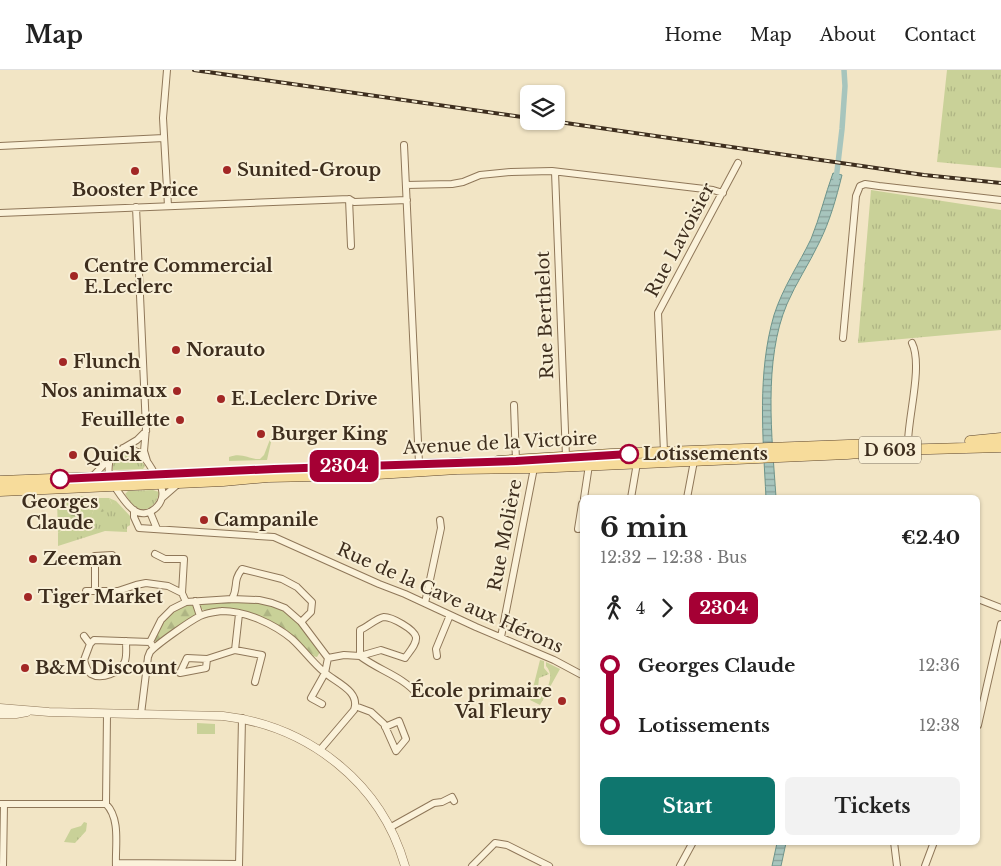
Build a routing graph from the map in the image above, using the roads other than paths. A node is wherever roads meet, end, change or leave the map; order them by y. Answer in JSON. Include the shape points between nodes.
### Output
{"nodes":[{"id":1,"x":167,"y":70,"type":"edge"},
{"id":2,"x":164,"y":138,"type":"junction"},
{"id":3,"x":404,"y":145,"type":"dead end"},
{"id":4,"x":0,"y":146,"type":"edge"},
{"id":5,"x":738,"y":163,"type":"dead end"},
{"id":6,"x":555,"y":172,"type":"junction"},
{"id":7,"x":406,"y":185,"type":"junction"},
{"id":8,"x":713,"y":190,"type":"junction"},
{"id":9,"x":723,"y":193,"type":"junction"},
{"id":10,"x":350,"y":198,"type":"junction"},
{"id":11,"x":407,"y":200,"type":"junction"},
{"id":12,"x":1001,"y":200,"type":"edge"},
{"id":13,"x":718,"y":203,"type":"junction"},
{"id":14,"x":168,"y":206,"type":"junction"},
{"id":15,"x":136,"y":207,"type":"junction"},
{"id":16,"x":0,"y":213,"type":"edge"},
{"id":17,"x":351,"y":246,"type":"dead end"},
{"id":18,"x":843,"y":338,"type":"dead end"},
{"id":19,"x":912,"y":343,"type":"dead end"},
{"id":20,"x":514,"y":404,"type":"dead end"},
{"id":21,"x":146,"y":431,"type":"junction"},
{"id":22,"x":1001,"y":438,"type":"edge"},
{"id":23,"x":908,"y":443,"type":"junction"},
{"id":24,"x":1001,"y":447,"type":"edge"},
{"id":25,"x":122,"y":448,"type":"junction"},
{"id":26,"x":664,"y":452,"type":"junction"},
{"id":27,"x":779,"y":452,"type":"junction"},
{"id":28,"x":759,"y":455,"type":"junction"},
{"id":29,"x":566,"y":456,"type":"junction"},
{"id":30,"x":110,"y":458,"type":"junction"},
{"id":31,"x":146,"y":461,"type":"junction"},
{"id":32,"x":516,"y":461,"type":"junction"},
{"id":33,"x":694,"y":461,"type":"junction"},
{"id":34,"x":419,"y":463,"type":"junction"},
{"id":35,"x":636,"y":463,"type":"junction"},
{"id":36,"x":589,"y":465,"type":"junction"},
{"id":37,"x":533,"y":468,"type":"junction"},
{"id":38,"x":109,"y":476,"type":"junction"},
{"id":39,"x":91,"y":477,"type":"junction"},
{"id":40,"x":57,"y":479,"type":"junction"},
{"id":41,"x":157,"y":479,"type":"junction"},
{"id":42,"x":0,"y":481,"type":"edge"},
{"id":43,"x":179,"y":483,"type":"junction"},
{"id":44,"x":115,"y":486,"type":"junction"},
{"id":45,"x":0,"y":489,"type":"edge"},
{"id":46,"x":584,"y":495,"type":"edge"},
{"id":47,"x":631,"y":495,"type":"edge"},
{"id":48,"x":688,"y":495,"type":"edge"},
{"id":49,"x":162,"y":498,"type":"junction"},
{"id":50,"x":134,"y":510,"type":"junction"},
{"id":51,"x":150,"y":512,"type":"junction"},
{"id":52,"x":580,"y":516,"type":"edge"},
{"id":53,"x":440,"y":520,"type":"dead end"},
{"id":54,"x":158,"y":529,"type":"junction"},
{"id":55,"x":578,"y":529,"type":"dead end"},
{"id":56,"x":156,"y":554,"type":"dead end"},
{"id":57,"x":112,"y":556,"type":"dead end"},
{"id":58,"x":86,"y":591,"type":"dead end"},
{"id":59,"x":95,"y":591,"type":"junction"},
{"id":60,"x":182,"y":593,"type":"junction"},
{"id":61,"x":232,"y":599,"type":"junction"},
{"id":62,"x":195,"y":600,"type":"junction"},
{"id":63,"x":980,"y":600,"type":"edge"},
{"id":64,"x":186,"y":602,"type":"junction"},
{"id":65,"x":425,"y":603,"type":"junction"},
{"id":66,"x":1001,"y":608,"type":"edge"},
{"id":67,"x":239,"y":614,"type":"junction"},
{"id":68,"x":450,"y":615,"type":"junction"},
{"id":69,"x":200,"y":616,"type":"junction"},
{"id":70,"x":301,"y":622,"type":"junction"},
{"id":71,"x":1001,"y":624,"type":"edge"},
{"id":72,"x":84,"y":636,"type":"dead end"},
{"id":73,"x":501,"y":637,"type":"junction"},
{"id":74,"x":126,"y":641,"type":"junction"},
{"id":75,"x":90,"y":644,"type":"junction"},
{"id":76,"x":999,"y":644,"type":"edge"},
{"id":77,"x":152,"y":645,"type":"junction"},
{"id":78,"x":235,"y":650,"type":"junction"},
{"id":79,"x":360,"y":656,"type":"junction"},
{"id":80,"x":437,"y":656,"type":"dead end"},
{"id":81,"x":208,"y":658,"type":"dead end"},
{"id":82,"x":328,"y":658,"type":"junction"},
{"id":83,"x":325,"y":673,"type":"junction"},
{"id":84,"x":580,"y":674,"type":"edge"},
{"id":85,"x":256,"y":682,"type":"dead end"},
{"id":86,"x":417,"y":694,"type":"dead end"},
{"id":87,"x":322,"y":704,"type":"dead end"},
{"id":88,"x":355,"y":706,"type":"junction"},
{"id":89,"x":980,"y":707,"type":"edge"},
{"id":90,"x":0,"y":708,"type":"edge"},
{"id":91,"x":29,"y":711,"type":"junction"},
{"id":92,"x":0,"y":714,"type":"edge"},
{"id":93,"x":107,"y":714,"type":"junction"},
{"id":94,"x":141,"y":714,"type":"junction"},
{"id":95,"x":242,"y":718,"type":"junction"},
{"id":96,"x":385,"y":727,"type":"dead end"},
{"id":97,"x":320,"y":750,"type":"junction"},
{"id":98,"x":454,"y":801,"type":"dead end"},
{"id":99,"x":2,"y":804,"type":"edge"},
{"id":100,"x":106,"y":804,"type":"junction"},
{"id":101,"x":391,"y":828,"type":"junction"},
{"id":102,"x":691,"y":845,"type":"edge"},
{"id":103,"x":894,"y":845,"type":"edge"},
{"id":104,"x":933,"y":845,"type":"edge"},
{"id":105,"x":540,"y":864,"type":"edge"},
{"id":106,"x":116,"y":865,"type":"edge"},
{"id":107,"x":239,"y":865,"type":"edge"},
{"id":108,"x":3,"y":866,"type":"edge"},
{"id":109,"x":405,"y":866,"type":"edge"},
{"id":110,"x":472,"y":866,"type":"edge"},
{"id":111,"x":549,"y":866,"type":"edge"},
{"id":112,"x":680,"y":866,"type":"edge"},
{"id":113,"x":897,"y":866,"type":"edge"},
{"id":114,"x":925,"y":866,"type":"edge"}],
"edges":[{"from":1,"to":2,"type":"street","via":[[163,102]]},
{"from":2,"to":4,"type":"street"},
{"from":2,"to":14,"type":"street"},
{"from":3,"to":7,"type":"street"},
{"from":5,"to":9,"type":"street","name":"Rue Lavoisier"},
{"from":6,"to":7,"type":"street","via":[[511,172],[480,175],[452,184]]},
{"from":6,"to":8,"type":"street"},
{"from":6,"to":29,"type":"street","name":"Rue Berthelot"},
{"from":7,"to":11,"type":"street"},
{"from":8,"to":9,"type":"street"},
{"from":8,"to":13,"type":"street"},
{"from":9,"to":13,"type":"street","name":"Rue Lavoisier"},
{"from":10,"to":11,"type":"street","via":[[354,202]]},
{"from":10,"to":14,"type":"street"},
{"from":10,"to":17,"type":"street"},
{"from":11,"to":34,"type":"street"},
{"from":12,"to":18,"type":"street","via":[[860,186],[856,196]]},
{"from":13,"to":26,"type":"street","name":"Rue Lavoisier","via":[[658,313]]},
{"from":14,"to":15,"type":"street"},
{"from":15,"to":16,"type":"street"},
{"from":15,"to":21,"type":"street"},
{"from":19,"to":23,"type":"street","via":[[915,349],[915,389]]},
{"from":20,"to":32,"type":"street"},
{"from":21,"to":25,"type":"street"},
{"from":21,"to":31,"type":"street"},
{"from":22,"to":23,"type":"main road","name":"Avenue de la Victoire","number":"D 603"},
{"from":23,"to":27,"type":"main road","name":"Avenue de la Victoire","number":"D 603","via":[[840,445]]},
{"from":24,"to":27,"type":"main road","name":"Avenue de la Victoire","number":"D 603"},
{"from":25,"to":30,"type":"street"},
{"from":25,"to":31,"type":"street","via":[[137,450]]},
{"from":26,"to":28,"type":"main road","name":"Avenue de la Victoire","number":"D 603"},
{"from":26,"to":29,"type":"main road","name":"Avenue de la Victoire","number":"D 603"},
{"from":27,"to":28,"type":"main road","name":"Avenue de la Victoire","number":"D 603"},
{"from":28,"to":33,"type":"main road","name":"Avenue de la Victoire","number":"D 603"},
{"from":29,"to":32,"type":"main road","name":"Avenue de la Victoire","number":"D 603"},
{"from":30,"to":38,"type":"street"},
{"from":30,"to":39,"type":"street"},
{"from":31,"to":41,"type":"street"},
{"from":32,"to":34,"type":"main road","name":"Avenue de la Victoire","number":"D 603"},
{"from":33,"to":35,"type":"main road","name":"Avenue de la Victoire","number":"D 603"},
{"from":33,"to":48,"type":"street"},
{"from":34,"to":41,"type":"main road","name":"Avenue de la Victoire","number":"D 603"},
{"from":35,"to":36,"type":"main road","name":"Avenue de la Victoire","number":"D 603"},
{"from":35,"to":47,"type":"street"},
{"from":36,"to":37,"type":"main road","name":"Avenue de la Victoire","number":"D 603"},
{"from":36,"to":46,"type":"street"},
{"from":37,"to":43,"type":"main road","name":"Avenue de la Victoire","number":"D 603"},
{"from":37,"to":73,"type":"street","name":"Rue Molière"},
{"from":38,"to":39,"type":"main road","name":"Avenue de la Victoire","number":"D 603"},
{"from":38,"to":41,"type":"main road","name":"Avenue de la Victoire","number":"D 603"},
{"from":38,"to":44,"type":"street"},
{"from":39,"to":40,"type":"main road","name":"Avenue de la Victoire","number":"D 603"},
{"from":40,"to":42,"type":"main road","name":"Avenue de la Victoire","number":"D 603"},
{"from":40,"to":45,"type":"street","via":[[46,483],[2,485]]},
{"from":41,"to":43,"type":"main road","name":"Avenue de la Victoire","number":"D 603"},
{"from":41,"to":44,"type":"main road","name":"Avenue de la Victoire","number":"D 603"},
{"from":41,"to":49,"type":"street"},
{"from":43,"to":49,"type":"street"},
{"from":44,"to":45,"type":"main road","name":"Avenue de la Victoire","number":"D 603"},
{"from":44,"to":50,"type":"street"},
{"from":49,"to":51,"type":"street"},
{"from":50,"to":51,"type":"street"},
{"from":50,"to":54,"type":"street","name":"Rue de la Cave aux Hérons","via":[[139,528]]},
{"from":51,"to":54,"type":"street"},
{"from":52,"to":55,"type":"street"},
{"from":53,"to":65,"type":"street"},
{"from":54,"to":65,"type":"street","name":"Rue de la Cave aux Hérons","via":[[274,537]]},
{"from":56,"to":60,"type":"street","via":[[165,559],[184,559]]},
{"from":57,"to":59,"type":"street","via":[[95,556]]},
{"from":58,"to":59,"type":"street"},
{"from":59,"to":60,"type":"street","via":[[118,591],[146,583],[168,586]]},
{"from":60,"to":64,"type":"street"},
{"from":61,"to":62,"type":"street"},
{"from":61,"to":70,"type":"street","via":[[272,603],[285,608]]},
{"from":61,"to":70,"type":"street","via":[[236,577],[242,569],[270,575],[297,587],[312,602],[311,612]]},
{"from":62,"to":64,"type":"street"},
{"from":62,"to":69,"type":"street"},
{"from":63,"to":66,"type":"street"},
{"from":64,"to":77,"type":"street","via":[[161,620]]},
{"from":65,"to":68,"type":"street","name":"Rue de la Cave aux Hérons"},
{"from":67,"to":69,"type":"street","via":[[222,611]]},
{"from":67,"to":78,"type":"street"},
{"from":67,"to":83,"type":"street","via":[[292,639]]},
{"from":68,"to":73,"type":"street","name":"Rue de la Cave aux Hérons"},
{"from":68,"to":80,"type":"street","via":[[436,649]]},
{"from":69,"to":77,"type":"street"},
{"from":70,"to":82,"type":"street"},
{"from":71,"to":76,"type":"street"},
{"from":72,"to":75,"type":"street"},
{"from":73,"to":84,"type":"street","name":"Rue de la Cave aux Hérons"},
{"from":74,"to":75,"type":"street","via":[[94,640]]},
{"from":74,"to":75,"type":"street","via":[[124,665],[107,675],[89,672],[84,660]]},
{"from":74,"to":77,"type":"street"},
{"from":76,"to":89,"type":"street"},
{"from":77,"to":94,"type":"street"},
{"from":78,"to":81,"type":"street"},
{"from":78,"to":85,"type":"street","via":[[262,654]]},
{"from":79,"to":79,"type":"street","via":[[382,650],[407,661],[416,637],[412,630],[390,618],[381,617],[360,630]]},
{"from":79,"to":82,"type":"street"},
{"from":79,"to":86,"type":"street","via":[[406,683]]},
{"from":82,"to":83,"type":"street"},
{"from":83,"to":87,"type":"street","via":[[311,698]]},
{"from":83,"to":88,"type":"street","via":[[350,692]]},
{"from":88,"to":96,"type":"street","via":[[371,712]]},
{"from":88,"to":97,"type":"street"},
{"from":90,"to":91,"type":"street"},
{"from":91,"to":92,"type":"street"},
{"from":91,"to":93,"type":"street"},
{"from":93,"to":94,"type":"street"},
{"from":93,"to":100,"type":"street"},
{"from":94,"to":95,"type":"street"},
{"from":95,"to":97,"type":"street","via":[[280,729]]},
{"from":95,"to":107,"type":"street"},
{"from":97,"to":101,"type":"street","via":[[362,787]]},
{"from":98,"to":101,"type":"street","via":[[452,797],[434,803]]},
{"from":99,"to":100,"type":"street"},
{"from":99,"to":108,"type":"street"},
{"from":100,"to":106,"type":"street","via":[[115,820]]},
{"from":101,"to":109,"type":"street"},
{"from":102,"to":112,"type":"street"},
{"from":103,"to":113,"type":"street"},
{"from":104,"to":114,"type":"street"},
{"from":105,"to":110,"type":"street","via":[[507,844],[495,843]]},
{"from":105,"to":111,"type":"street"},
{"from":106,"to":107,"type":"street"}]}
